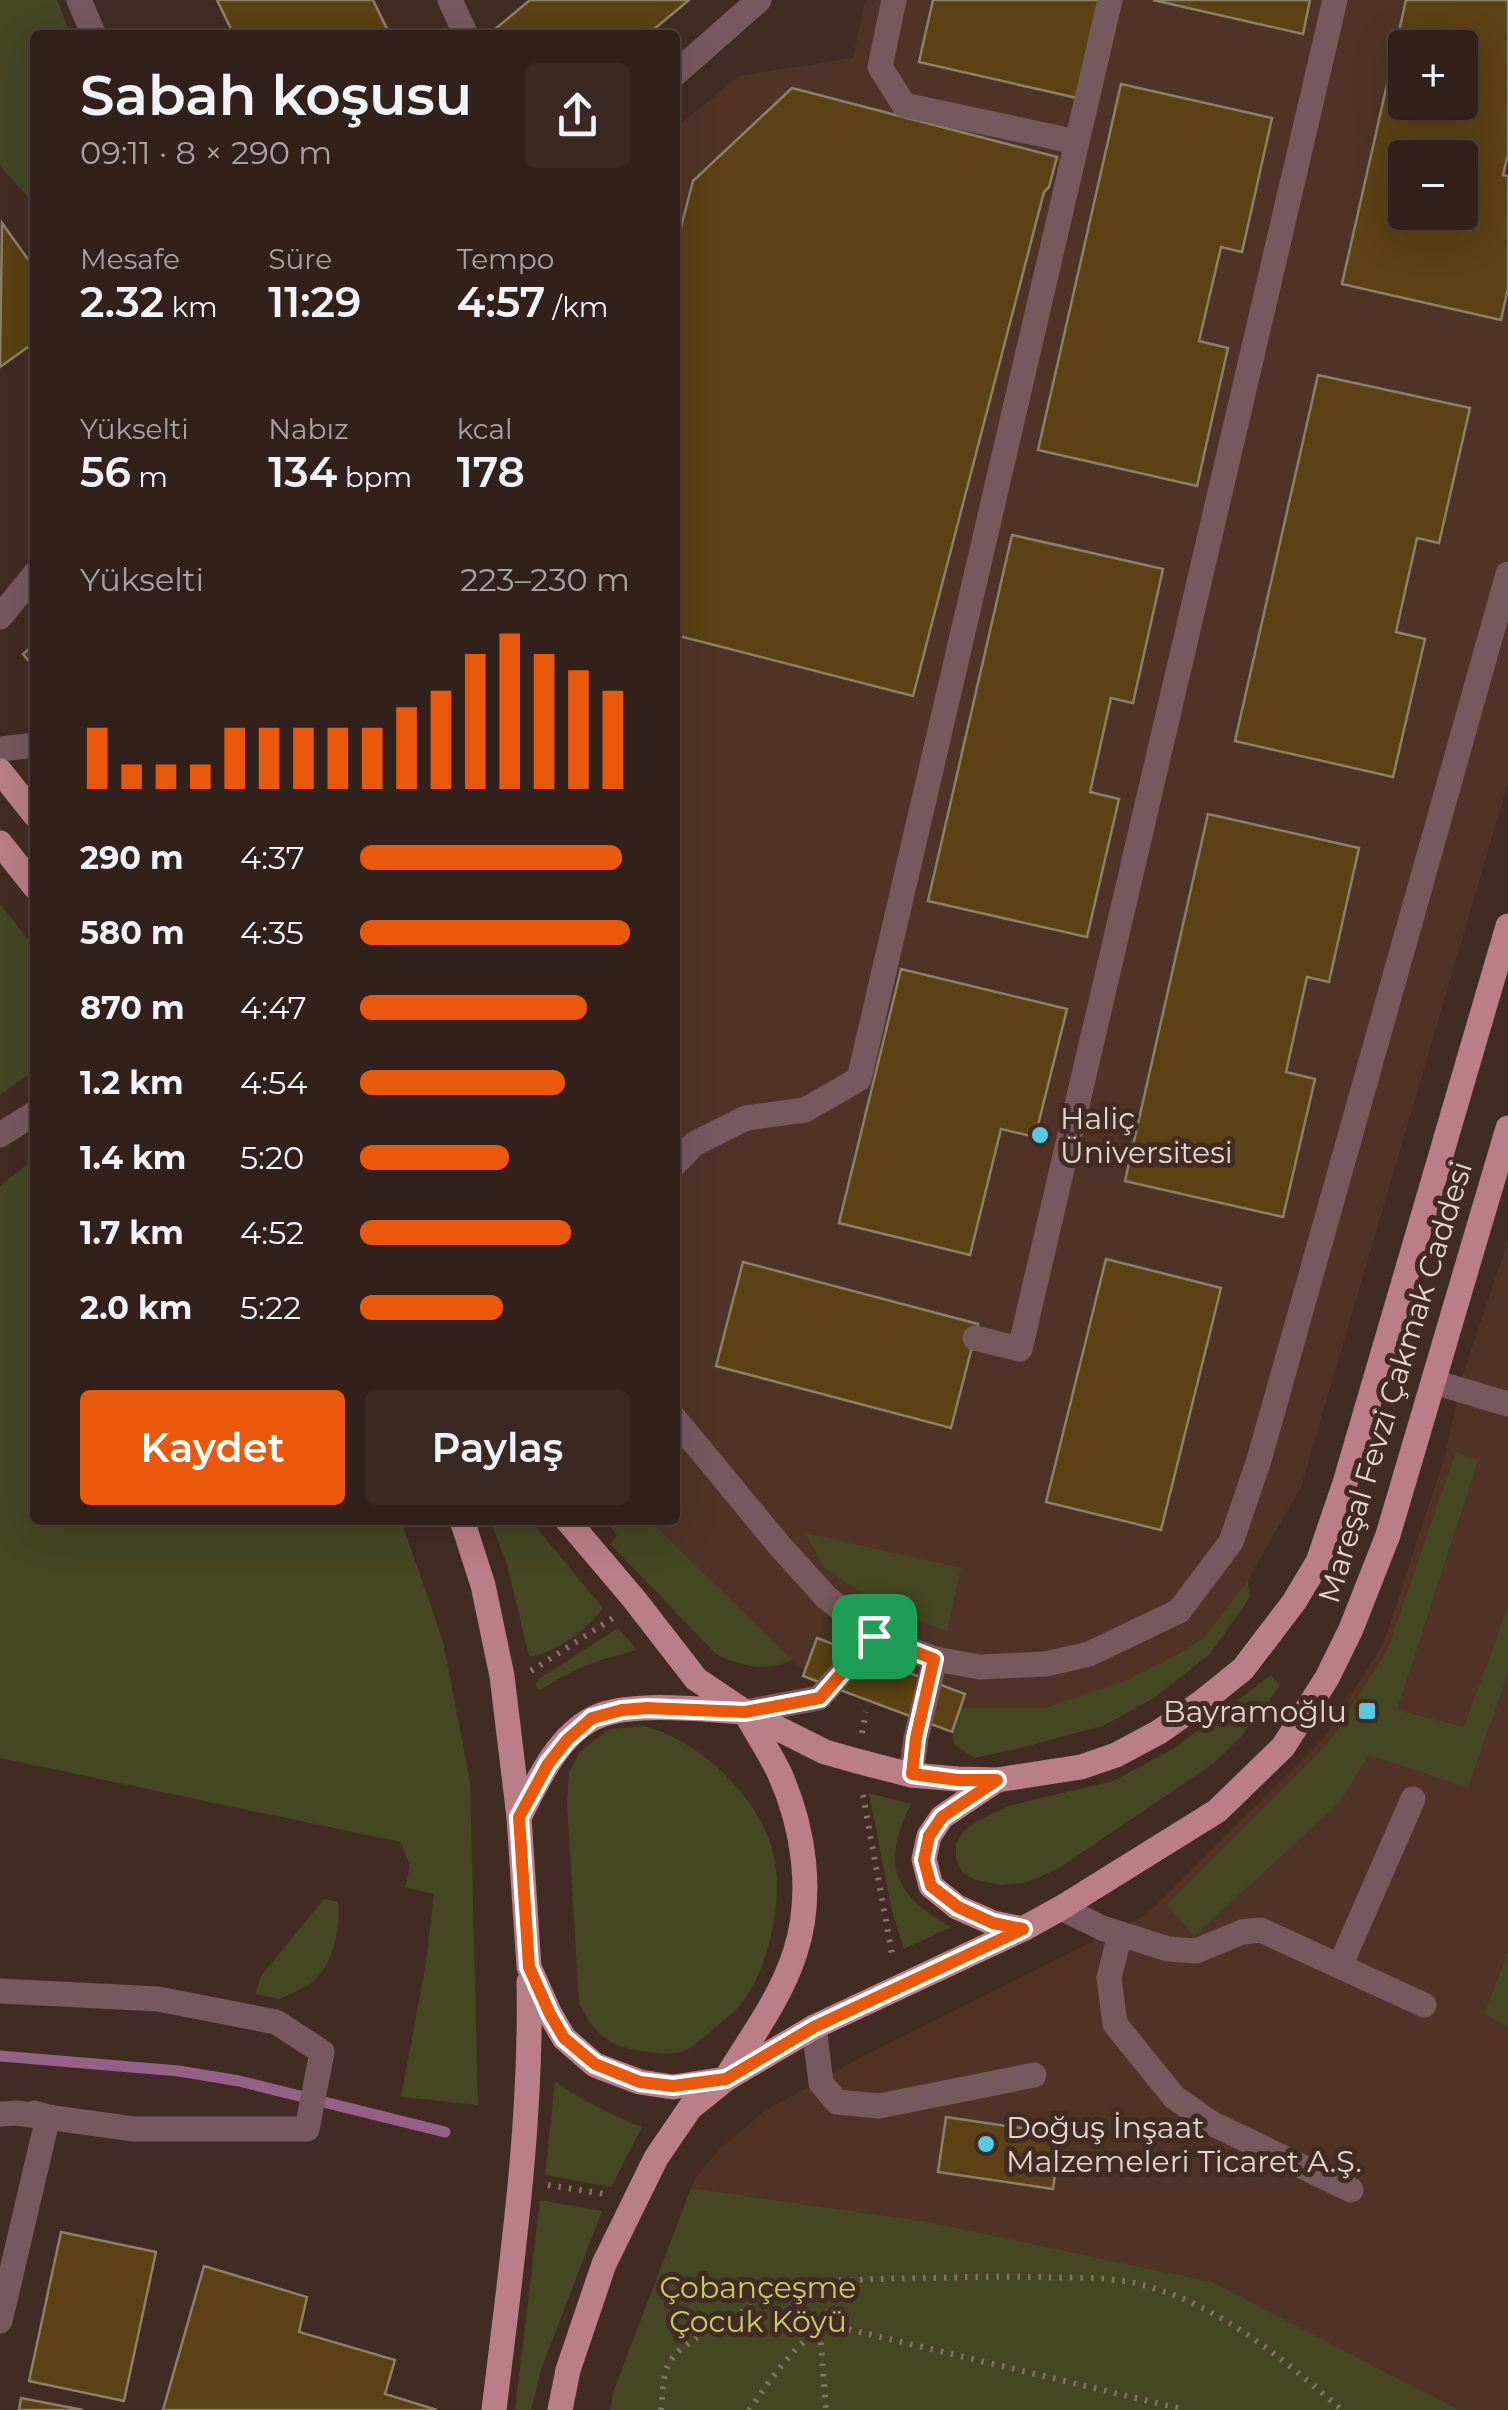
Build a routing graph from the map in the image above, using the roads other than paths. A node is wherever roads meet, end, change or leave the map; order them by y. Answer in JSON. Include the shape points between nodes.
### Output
{"nodes":[{"id":1,"x":79,"y":0,"type":"edge"},
{"id":2,"x":450,"y":0,"type":"edge"},
{"id":3,"x":759,"y":0,"type":"edge"},
{"id":4,"x":894,"y":0,"type":"edge"},
{"id":5,"x":1110,"y":0,"type":"edge"},
{"id":6,"x":1335,"y":0,"type":"edge"},
{"id":7,"x":92,"y":30,"type":"edge"},
{"id":8,"x":464,"y":30,"type":"edge"},
{"id":9,"x":680,"y":70,"type":"edge"},
{"id":10,"x":1077,"y":142,"type":"junction"},
{"id":11,"x":1508,"y":574,"type":"edge"},
{"id":12,"x":30,"y":580,"type":"edge"},
{"id":13,"x":0,"y":617,"type":"edge"},
{"id":14,"x":30,"y":746,"type":"edge"},
{"id":15,"x":0,"y":749,"type":"edge"},
{"id":16,"x":0,"y":771,"type":"edge"},
{"id":17,"x":30,"y":809,"type":"edge"},
{"id":18,"x":0,"y":843,"type":"edge"},
{"id":19,"x":30,"y":881,"type":"edge"},
{"id":20,"x":1508,"y":926,"type":"edge"},
{"id":21,"x":30,"y":1116,"type":"edge"},
{"id":22,"x":1508,"y":1128,"type":"edge"},
{"id":23,"x":0,"y":1135,"type":"edge"},
{"id":24,"x":680,"y":1159,"type":"edge"},
{"id":25,"x":975,"y":1338,"type":"dead end"},
{"id":26,"x":1434,"y":1382,"type":"junction"},
{"id":27,"x":1508,"y":1404,"type":"edge"},
{"id":28,"x":680,"y":1426,"type":"edge"},
{"id":29,"x":464,"y":1525,"type":"edge"},
{"id":30,"x":571,"y":1525,"type":"edge"},
{"id":31,"x":874,"y":1636,"type":"junction"},
{"id":32,"x":934,"y":1659,"type":"junction"},
{"id":33,"x":745,"y":1712,"type":"junction"},
{"id":34,"x":912,"y":1774,"type":"junction"},
{"id":35,"x":997,"y":1780,"type":"junction"},
{"id":36,"x":1413,"y":1799,"type":"dead end"},
{"id":37,"x":519,"y":1817,"type":"junction"},
{"id":38,"x":1061,"y":1908,"type":"junction"},
{"id":39,"x":1023,"y":1929,"type":"junction"},
{"id":40,"x":1120,"y":1934,"type":"junction"},
{"id":41,"x":1340,"y":1966,"type":"junction"},
{"id":42,"x":529,"y":1967,"type":"junction"},
{"id":43,"x":0,"y":1991,"type":"edge"},
{"id":44,"x":1424,"y":2004,"type":"dead end"},
{"id":45,"x":814,"y":2027,"type":"junction"},
{"id":46,"x":1034,"y":2075,"type":"dead end"},
{"id":47,"x":726,"y":2079,"type":"junction"},
{"id":48,"x":0,"y":2104,"type":"edge"},
{"id":49,"x":0,"y":2114,"type":"edge"},
{"id":50,"x":48,"y":2117,"type":"junction"},
{"id":51,"x":1352,"y":2190,"type":"dead end"},
{"id":52,"x":0,"y":2321,"type":"edge"},
{"id":53,"x":494,"y":2410,"type":"edge"},
{"id":54,"x":560,"y":2410,"type":"edge"}],
"edges":[{"from":1,"to":7,"type":"street"},
{"from":2,"to":8,"type":"street"},
{"from":3,"to":9,"type":"street"},
{"from":4,"to":10,"type":"street","via":[[880,67],[904,104]]},
{"from":5,"to":10,"type":"street"},
{"from":6,"to":25,"type":"street","via":[[1020,1349]]},
{"from":10,"to":24,"type":"street","via":[[859,1079],[804,1110],[746,1118],[694,1144]]},
{"from":11,"to":32,"type":"street","via":[[1231,1542],[1179,1611],[1090,1654],[980,1667]]},
{"from":12,"to":13,"type":"street"},
{"from":14,"to":15,"type":"street"},
{"from":16,"to":17,"type":"main road"},
{"from":18,"to":19,"type":"main road"},
{"from":20,"to":35,"type":"main road","name":"Mareşal Fevzi Çakmak Caddesi","via":[[1318,1562],[1242,1668],[1159,1732],[1081,1767]]},
{"from":21,"to":23,"type":"street"},
{"from":22,"to":26,"type":"main road","name":"Mareşal Fevzi Çakmak Caddesi"},
{"from":26,"to":27,"type":"street"},
{"from":26,"to":38,"type":"main road","name":"Mareşal Fevzi Çakmak Caddesi","via":[[1351,1630],[1283,1747],[1217,1811]]},
{"from":28,"to":31,"type":"street","via":[[826,1597]]},
{"from":29,"to":37,"type":"main road","via":[[484,1584],[502,1676]]},
{"from":30,"to":33,"type":"main road","name":"Mareşal Fevzi Çakmak Caddesi","via":[[696,1679]]},
{"from":31,"to":32,"type":"street"},
{"from":31,"to":33,"type":"street","via":[[820,1698]]},
{"from":32,"to":34,"type":"street"},
{"from":33,"to":34,"type":"main road","name":"Mareşal Fevzi Çakmak Caddesi","via":[[825,1752]]},
{"from":33,"to":37,"type":"main road","via":[[647,1708],[592,1718],[548,1764]]},
{"from":33,"to":47,"type":"main road","via":[[792,1806],[806,1880],[804,1919],[776,1996]]},
{"from":34,"to":35,"type":"main road","name":"Mareşal Fevzi Çakmak Caddesi"},
{"from":35,"to":39,"type":"main road","via":[[942,1817],[924,1860],[931,1886],[958,1907]]},
{"from":36,"to":41,"type":"street"},
{"from":37,"to":42,"type":"main road"},
{"from":38,"to":39,"type":"main road","name":"Mareşal Fevzi Çakmak Caddesi"},
{"from":38,"to":40,"type":"street"},
{"from":39,"to":45,"type":"main road","name":"Mareşal Fevzi Çakmak Caddesi"},
{"from":40,"to":41,"type":"street","via":[[1196,1951],[1261,1930]]},
{"from":40,"to":51,"type":"street","via":[[1109,1978],[1114,2024],[1174,2097],[1211,2124]]},
{"from":41,"to":44,"type":"street"},
{"from":42,"to":47,"type":"main road","via":[[564,2038],[595,2064],[640,2082],[673,2086]]},
{"from":42,"to":53,"type":"main road","via":[[526,2116]]},
{"from":43,"to":50,"type":"street","via":[[158,1999],[276,2022],[322,2052],[307,2129],[134,2129]]},
{"from":45,"to":46,"type":"street","via":[[821,2083],[837,2102],[880,2106]]},
{"from":45,"to":47,"type":"main road","name":"Mareşal Fevzi Çakmak Caddesi"},
{"from":47,"to":54,"type":"main road","name":"Mareşal Fevzi Çakmak Caddesi","via":[[690,2108],[631,2206],[584,2318]]},
{"from":48,"to":50,"type":"street"},
{"from":49,"to":50,"type":"street"},
{"from":50,"to":52,"type":"street"}]}
